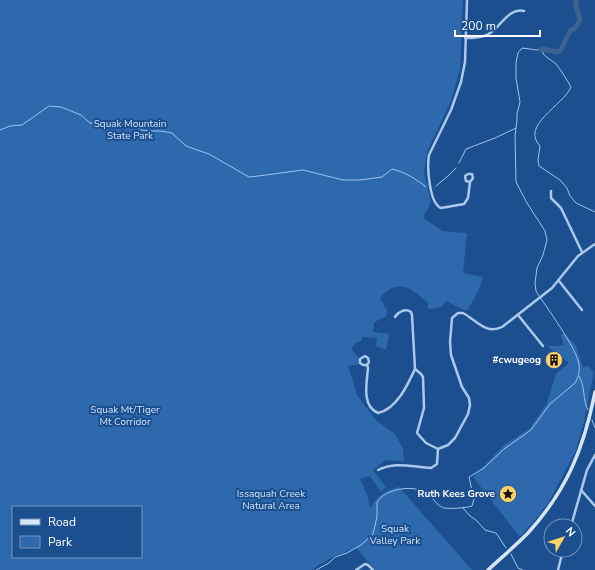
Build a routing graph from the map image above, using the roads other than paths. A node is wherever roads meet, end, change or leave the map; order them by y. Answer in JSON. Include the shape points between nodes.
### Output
{"nodes":[{"id":1,"x":467,"y":0,"type":"edge"},
{"id":2,"x":524,"y":11,"type":"dead end"},
{"id":3,"x":465,"y":38,"type":"junction"},
{"id":4,"x":470,"y":182,"type":"dead end"},
{"id":5,"x":551,"y":191,"type":"dead end"},
{"id":6,"x":595,"y":244,"type":"edge"},
{"id":7,"x":582,"y":252,"type":"junction"},
{"id":8,"x":559,"y":281,"type":"junction"},
{"id":9,"x":582,"y":310,"type":"dead end"},
{"id":10,"x":518,"y":315,"type":"junction"},
{"id":11,"x":395,"y":317,"type":"dead end"},
{"id":12,"x":543,"y":346,"type":"dead end"},
{"id":13,"x":367,"y":365,"type":"dead end"},
{"id":14,"x":415,"y":369,"type":"junction"},
{"id":15,"x":595,"y":392,"type":"edge"},
{"id":16,"x":438,"y":449,"type":"junction"},
{"id":17,"x":595,"y":455,"type":"edge"},
{"id":18,"x":378,"y":470,"type":"dead end"},
{"id":19,"x":581,"y":490,"type":"junction"},
{"id":20,"x":595,"y":506,"type":"edge"},
{"id":21,"x":573,"y":518,"type":"edge"},
{"id":22,"x":562,"y":558,"type":"edge"},
{"id":23,"x":356,"y":570,"type":"edge"},
{"id":24,"x":373,"y":570,"type":"edge"},
{"id":25,"x":488,"y":570,"type":"edge"},
{"id":26,"x":558,"y":570,"type":"edge"}],
"edges":[{"from":1,"to":3,"type":"street"},
{"from":2,"to":3,"type":"street","via":[[513,12],[488,35]]},
{"from":3,"to":4,"type":"street","via":[[465,62],[461,82],[428,155],[429,182],[435,204],[441,208],[464,204],[468,198]]},
{"from":5,"to":7,"type":"street","via":[[551,198],[561,208]]},
{"from":6,"to":7,"type":"street"},
{"from":7,"to":8,"type":"street"},
{"from":8,"to":9,"type":"street"},
{"from":8,"to":10,"type":"street"},
{"from":10,"to":12,"type":"street"},
{"from":10,"to":16,"type":"street","via":[[502,327],[493,330],[463,313],[458,313],[452,318],[451,355],[470,405],[468,414],[451,442]]},
{"from":11,"to":14,"type":"street","via":[[404,311],[409,310],[412,313]]},
{"from":13,"to":14,"type":"street","via":[[367,397],[372,409],[378,413],[395,402]]},
{"from":14,"to":16,"type":"street","via":[[423,377],[424,408],[417,433],[426,443]]},
{"from":15,"to":25,"type":"main road","via":[[585,437],[564,484],[535,524]]},
{"from":16,"to":18,"type":"street","via":[[438,462],[431,468],[394,465]]},
{"from":17,"to":19,"type":"street"},
{"from":19,"to":20,"type":"street"},
{"from":19,"to":21,"type":"street"},
{"from":22,"to":26,"type":"street"},
{"from":23,"to":24,"type":"street","via":[[366,564]]}]}
